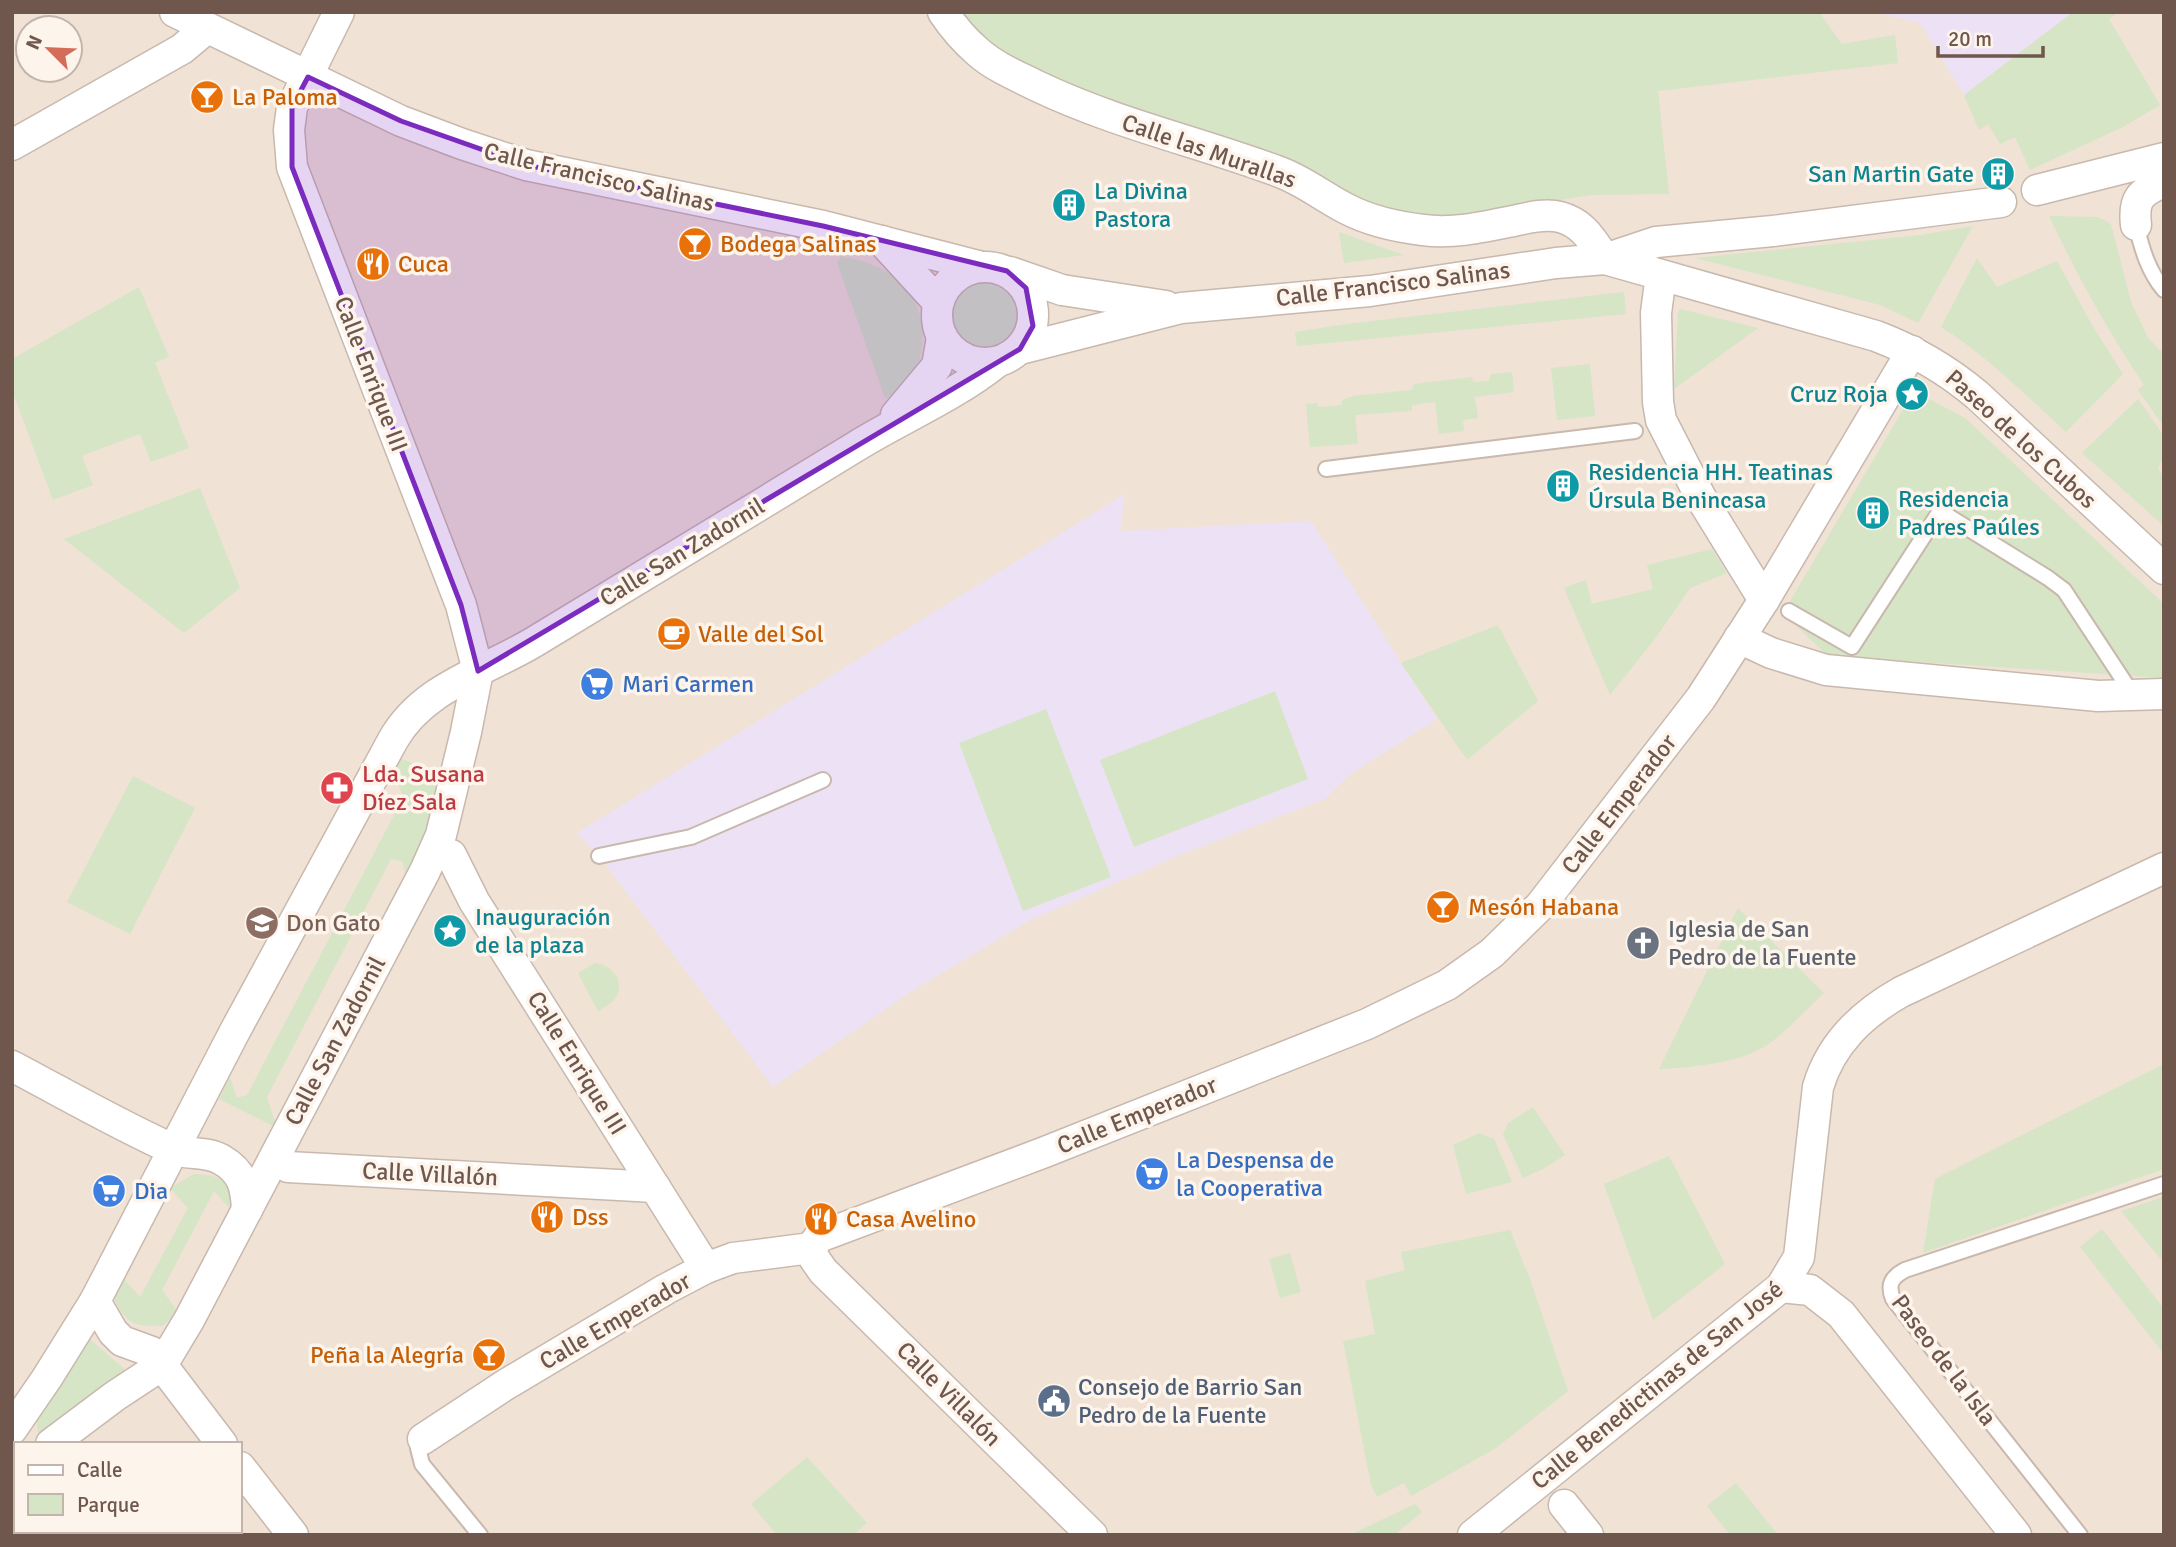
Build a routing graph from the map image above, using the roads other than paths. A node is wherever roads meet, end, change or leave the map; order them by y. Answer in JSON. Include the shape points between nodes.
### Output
{"nodes":[{"id":1,"x":175,"y":12,"type":"edge"},
{"id":2,"x":339,"y":12,"type":"edge"},
{"id":3,"x":943,"y":12,"type":"edge"},
{"id":4,"x":207,"y":28,"type":"junction"},
{"id":5,"x":308,"y":77,"type":"junction"},
{"id":6,"x":12,"y":145,"type":"edge"},
{"id":7,"x":2164,"y":158,"type":"edge"},
{"id":8,"x":2164,"y":182,"type":"edge"},
{"id":9,"x":2037,"y":190,"type":"dead end"},
{"id":10,"x":2001,"y":202,"type":"dead end"},
{"id":11,"x":2136,"y":225,"type":"joint"},
{"id":12,"x":882,"y":241,"type":"junction"},
{"id":13,"x":1605,"y":259,"type":"junction"},
{"id":14,"x":978,"y":266,"type":"junction"},
{"id":15,"x":1007,"y":271,"type":"junction"},
{"id":16,"x":1661,"y":275,"type":"junction"},
{"id":17,"x":2164,"y":290,"type":"edge"},
{"id":18,"x":938,"y":302,"type":"junction"},
{"id":19,"x":1181,"y":308,"type":"junction"},
{"id":20,"x":942,"y":337,"type":"junction"},
{"id":21,"x":1912,"y":351,"type":"junction"},
{"id":22,"x":1008,"y":356,"type":"junction"},
{"id":23,"x":884,"y":429,"type":"junction"},
{"id":24,"x":1635,"y":430,"type":"dead end"},
{"id":25,"x":1326,"y":469,"type":"dead end"},
{"id":26,"x":2164,"y":569,"type":"edge"},
{"id":27,"x":1776,"y":605,"type":"junction"},
{"id":28,"x":1740,"y":638,"type":"junction"},
{"id":29,"x":478,"y":671,"type":"junction"},
{"id":30,"x":2164,"y":694,"type":"edge"},
{"id":31,"x":2133,"y":695,"type":"junction"},
{"id":32,"x":823,"y":780,"type":"dead end"},
{"id":33,"x":451,"y":855,"type":"dead end"},
{"id":34,"x":599,"y":856,"type":"dead end"},
{"id":35,"x":2164,"y":868,"type":"edge"},
{"id":36,"x":12,"y":1066,"type":"edge"},
{"id":37,"x":174,"y":1150,"type":"junction"},
{"id":38,"x":288,"y":1167,"type":"dead end"},
{"id":39,"x":2164,"y":1184,"type":"edge"},
{"id":40,"x":655,"y":1187,"type":"junction"},
{"id":41,"x":247,"y":1210,"type":"junction"},
{"id":42,"x":811,"y":1248,"type":"junction"},
{"id":43,"x":706,"y":1268,"type":"junction"},
{"id":44,"x":1782,"y":1287,"type":"junction"},
{"id":45,"x":95,"y":1301,"type":"junction"},
{"id":46,"x":162,"y":1365,"type":"junction"},
{"id":47,"x":12,"y":1429,"type":"edge"},
{"id":48,"x":422,"y":1439,"type":"joint"},
{"id":49,"x":54,"y":1442,"type":"edge"},
{"id":50,"x":220,"y":1442,"type":"edge"},
{"id":51,"x":242,"y":1470,"type":"edge"},
{"id":52,"x":1563,"y":1505,"type":"dead end"},
{"id":53,"x":293,"y":1535,"type":"edge"},
{"id":54,"x":480,"y":1535,"type":"edge"},
{"id":55,"x":1092,"y":1535,"type":"edge"},
{"id":56,"x":1473,"y":1535,"type":"edge"},
{"id":57,"x":1588,"y":1535,"type":"edge"},
{"id":58,"x":2016,"y":1535,"type":"edge"},
{"id":59,"x":2080,"y":1535,"type":"edge"}],
"edges":[{"from":1,"to":4,"type":"street","name":"Calle Francisco Salinas"},
{"from":2,"to":5,"type":"street","name":"Calle Enrique III"},
{"from":3,"to":13,"type":"street","name":"Calle las Murallas","via":[[980,54],[1066,100],[1276,170],[1348,210],[1382,223],[1460,230],[1557,216],[1587,232]]},
{"from":4,"to":5,"type":"street","name":"Calle Francisco Salinas"},
{"from":4,"to":6,"type":"street","via":[[182,49]]},
{"from":5,"to":12,"type":"street","name":"Calle Francisco Salinas","via":[[401,121],[526,165]]},
{"from":5,"to":29,"type":"street","name":"Calle Enrique III","via":[[292,107],[292,167],[461,606]]},
{"from":7,"to":9,"type":"street"},
{"from":8,"to":11,"type":"street","via":[[2141,195]]},
{"from":10,"to":13,"type":"street","name":"Calle Francisco Salinas","via":[[1656,243]]},
{"from":11,"to":17,"type":"lane","via":[[2154,278]]},
{"from":12,"to":14,"type":"street","name":"Calle Francisco Salinas"},
{"from":12,"to":18,"type":"street"},
{"from":13,"to":16,"type":"street","name":"Calle Francisco Salinas"},
{"from":13,"to":19,"type":"street","name":"Calle Francisco Salinas","via":[[1370,291]]},
{"from":14,"to":15,"type":"street"},
{"from":14,"to":18,"type":"street","via":[[953,278]]},
{"from":15,"to":19,"type":"street","name":"Calle Francisco Salinas","via":[[1062,290]]},
{"from":15,"to":22,"type":"street","via":[[1026,288],[1034,313],[1033,326]]},
{"from":16,"to":21,"type":"street","name":"Paseo de los Cubos","via":[[1876,336]]},
{"from":16,"to":27,"type":"street","via":[[1656,313],[1661,420],[1701,498]]},
{"from":18,"to":20,"type":"street"},
{"from":19,"to":22,"type":"street","name":"Calle Francisco Salinas"},
{"from":20,"to":22,"type":"street","via":[[965,359],[980,363]]},
{"from":20,"to":23,"type":"street","name":"Calle San Zadornil","via":[[937,366]]},
{"from":21,"to":26,"type":"street","name":"Paseo de los Cubos","via":[[1977,395]]},
{"from":21,"to":27,"type":"street","name":"Calle Emperador"},
{"from":22,"to":23,"type":"street","name":"Calle San Zadornil"},
{"from":23,"to":29,"type":"street","name":"Calle San Zadornil","via":[[531,644]]},
{"from":24,"to":25,"type":"lane"},
{"from":27,"to":28,"type":"street","name":"Calle Emperador"},
{"from":27,"to":31,"type":"lane","via":[[1852,647],[1940,511],[2064,590]]},
{"from":28,"to":31,"type":"street","via":[[1826,670],[2098,696]]},
{"from":28,"to":42,"type":"street","name":"Calle Emperador","via":[[1702,698],[1540,906],[1470,970],[1367,1024],[819,1237]]},
{"from":29,"to":37,"type":"street","name":"Calle San Zadornil","via":[[428,700],[398,730]]},
{"from":29,"to":41,"type":"street","name":"Calle San Zadornil","via":[[441,835]]},
{"from":30,"to":31,"type":"street"},
{"from":32,"to":34,"type":"lane","via":[[691,837]]},
{"from":33,"to":40,"type":"street","name":"Calle Enrique III","via":[[474,901]]},
{"from":35,"to":44,"type":"street","name":"Calle Benedictinas de San José","via":[[1901,992],[1845,1035],[1828,1059],[1818,1087],[1799,1257]]},
{"from":36,"to":37,"type":"street"},
{"from":37,"to":41,"type":"street","via":[[210,1154],[236,1171],[246,1187]]},
{"from":37,"to":45,"type":"street","name":"Calle San Zadornil"},
{"from":38,"to":40,"type":"street","name":"Calle Villalón"},
{"from":39,"to":59,"type":"lane","name":"Paseo de la Isla","via":[[1905,1270],[1891,1280],[1893,1299]]},
{"from":40,"to":43,"type":"street","name":"Calle Enrique III"},
{"from":41,"to":46,"type":"street","name":"Calle San Zadornil"},
{"from":42,"to":43,"type":"street","name":"Calle Emperador","via":[[733,1258]]},
{"from":42,"to":55,"type":"street","name":"Calle Villalón","via":[[823,1270]]},
{"from":43,"to":48,"type":"street","name":"Calle Emperador"},
{"from":44,"to":56,"type":"street","name":"Calle Benedictinas de San José"},
{"from":44,"to":58,"type":"street","via":[[1810,1290],[1840,1314]]},
{"from":45,"to":46,"type":"street","via":[[122,1342],[152,1352]]},
{"from":45,"to":47,"type":"street","name":"Calle San Zadornil"},
{"from":46,"to":49,"type":"street","name":"Calle San Zadornil"},
{"from":46,"to":50,"type":"street"},
{"from":48,"to":54,"type":"lane","via":[[418,1448],[422,1464]]},
{"from":51,"to":53,"type":"street"},
{"from":52,"to":57,"type":"street"}]}
